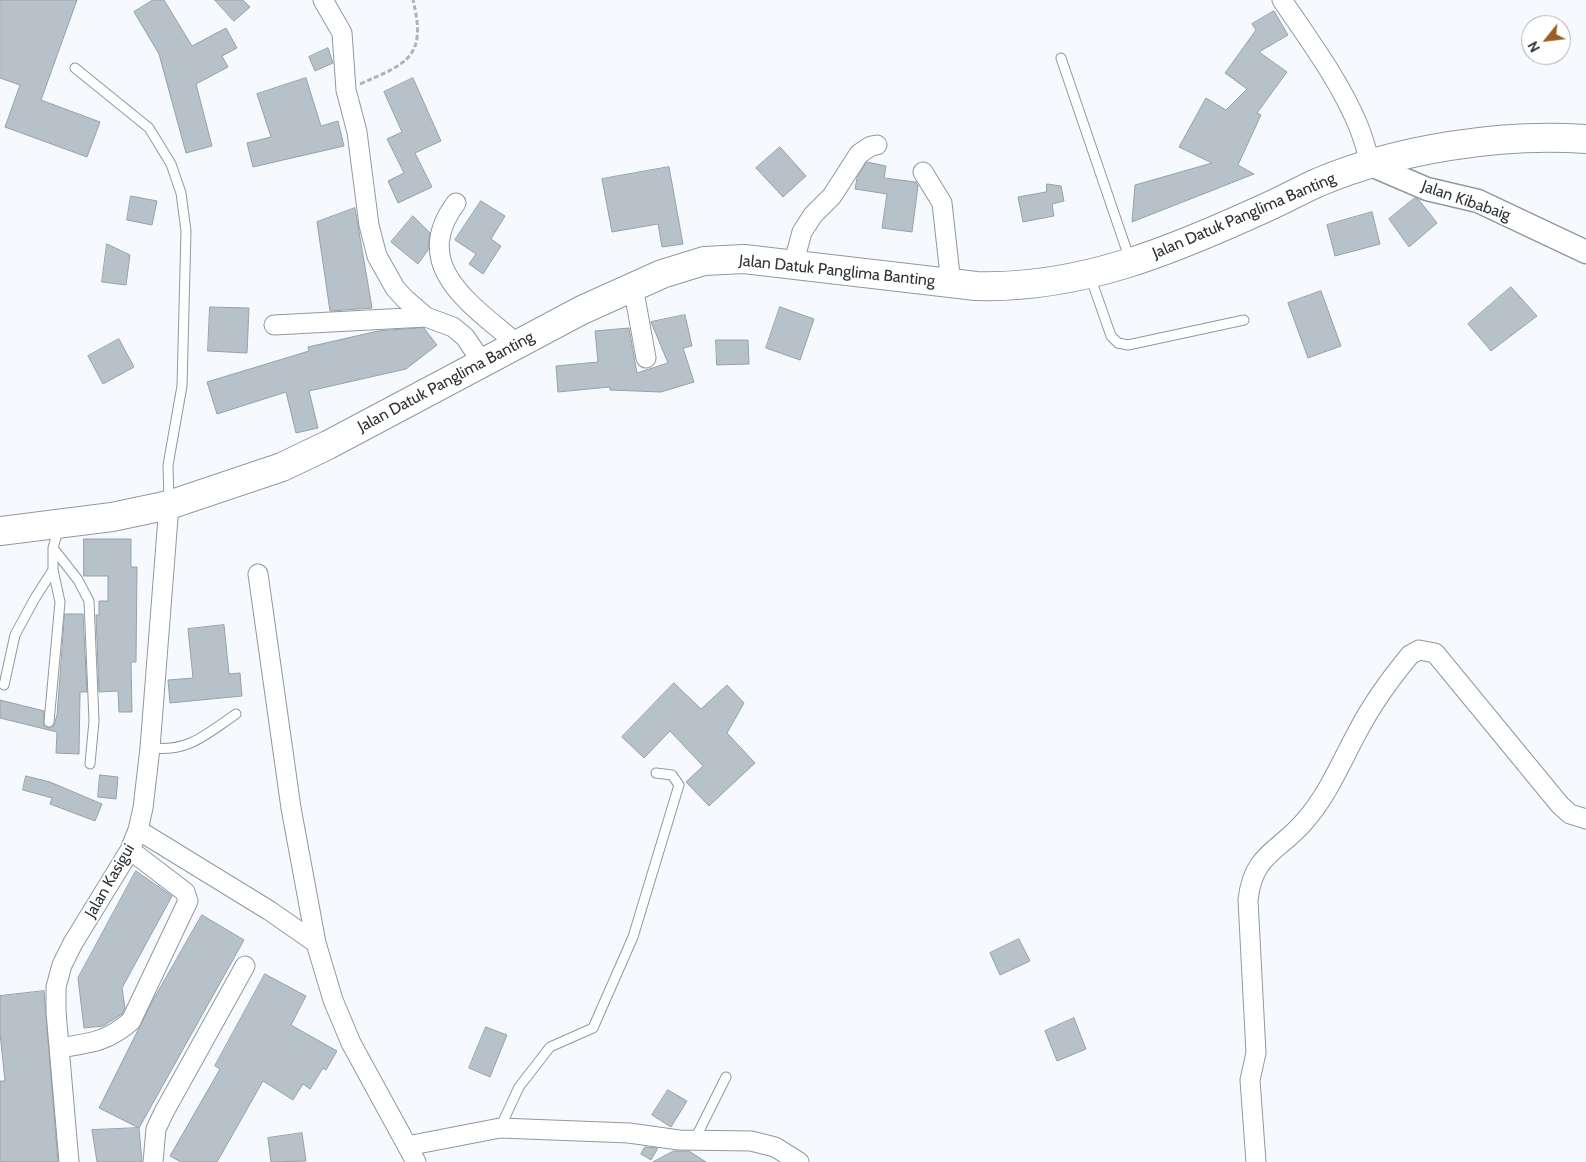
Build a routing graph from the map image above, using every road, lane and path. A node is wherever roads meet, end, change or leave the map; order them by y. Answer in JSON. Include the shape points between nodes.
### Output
{"nodes":[{"id":1,"x":323,"y":0,"type":"edge"},
{"id":2,"x":413,"y":0,"type":"edge"},
{"id":3,"x":1282,"y":0,"type":"edge"},
{"id":4,"x":1061,"y":58,"type":"dead end"},
{"id":5,"x":75,"y":68,"type":"dead end"},
{"id":6,"x":346,"y":90,"type":"junction"},
{"id":7,"x":1586,"y":139,"type":"edge"},
{"id":8,"x":877,"y":145,"type":"dead end"},
{"id":9,"x":1371,"y":165,"type":"junction"},
{"id":10,"x":923,"y":172,"type":"dead end"},
{"id":11,"x":456,"y":203,"type":"dead end"},
{"id":12,"x":1586,"y":252,"type":"edge"},
{"id":13,"x":1131,"y":263,"type":"junction"},
{"id":14,"x":793,"y":265,"type":"junction"},
{"id":15,"x":1090,"y":275,"type":"junction"},
{"id":16,"x":952,"y":284,"type":"junction"},
{"id":17,"x":633,"y":286,"type":"junction"},
{"id":18,"x":426,"y":317,"type":"junction"},
{"id":19,"x":1244,"y":320,"type":"dead end"},
{"id":20,"x":274,"y":325,"type":"dead end"},
{"id":21,"x":517,"y":344,"type":"junction"},
{"id":22,"x":646,"y":358,"type":"dead end"},
{"id":23,"x":482,"y":362,"type":"junction"},
{"id":24,"x":169,"y":505,"type":"junction"},
{"id":25,"x":0,"y":530,"type":"edge"},
{"id":26,"x":57,"y":536,"type":"junction"},
{"id":27,"x":53,"y":570,"type":"junction"},
{"id":28,"x":258,"y":574,"type":"dead end"},
{"id":29,"x":4,"y":685,"type":"dead end"},
{"id":30,"x":236,"y":714,"type":"dead end"},
{"id":31,"x":49,"y":722,"type":"dead end"},
{"id":32,"x":150,"y":748,"type":"junction"},
{"id":33,"x":90,"y":764,"type":"dead end"},
{"id":34,"x":656,"y":773,"type":"dead end"},
{"id":35,"x":1586,"y":820,"type":"edge"},
{"id":36,"x":138,"y":830,"type":"junction"},
{"id":37,"x":130,"y":850,"type":"junction"},
{"id":38,"x":316,"y":943,"type":"junction"},
{"id":39,"x":245,"y":966,"type":"dead end"},
{"id":40,"x":59,"y":1048,"type":"junction"},
{"id":41,"x":726,"y":1077,"type":"dead end"},
{"id":42,"x":500,"y":1128,"type":"junction"},
{"id":43,"x":695,"y":1139,"type":"junction"},
{"id":44,"x":412,"y":1154,"type":"edge"},
{"id":45,"x":69,"y":1162,"type":"edge"},
{"id":46,"x":154,"y":1162,"type":"edge"},
{"id":47,"x":798,"y":1162,"type":"edge"},
{"id":48,"x":1256,"y":1162,"type":"edge"}],
"edges":[{"from":1,"to":6,"type":"street","via":[[342,33]]},
{"from":2,"to":6,"type":"path","via":[[418,35],[409,57],[396,68]]},
{"from":3,"to":9,"type":"street","via":[[1339,87],[1359,126]]},
{"from":4,"to":13,"type":"lane"},
{"from":5,"to":24,"type":"lane","via":[[149,128],[171,164],[181,193],[186,231],[182,386],[168,465]]},
{"from":6,"to":18,"type":"street","via":[[357,132],[368,225],[377,256],[395,288]]},
{"from":7,"to":9,"type":"main road","name":"Jalan Datuk Panglima Banting","via":[[1551,138],[1468,145]]},
{"from":8,"to":14,"type":"street","via":[[859,154],[832,196],[813,215],[802,232]]},
{"from":9,"to":12,"type":"street","name":"Jalan Kibabaig","via":[[1426,189],[1478,201]]},
{"from":9,"to":13,"type":"main road","name":"Jalan Datuk Panglima Banting","via":[[1320,182],[1216,230]]},
{"from":10,"to":16,"type":"street","via":[[942,203]]},
{"from":11,"to":21,"type":"street","via":[[440,235],[444,273],[459,294]]},
{"from":13,"to":15,"type":"main road","name":"Jalan Datuk Panglima Banting"},
{"from":14,"to":16,"type":"main road","name":"Jalan Datuk Panglima Banting"},
{"from":14,"to":17,"type":"main road","name":"Jalan Datuk Panglima Banting","via":[[744,259],[704,261]]},
{"from":15,"to":16,"type":"main road","name":"Jalan Datuk Panglima Banting","via":[[1010,287]]},
{"from":15,"to":19,"type":"lane","via":[[1111,336],[1118,343],[1128,345]]},
{"from":17,"to":21,"type":"main road","name":"Jalan Datuk Panglima Banting"},
{"from":17,"to":22,"type":"street"},
{"from":18,"to":20,"type":"street"},
{"from":18,"to":23,"type":"street","via":[[453,327],[465,337]]},
{"from":21,"to":23,"type":"main road","name":"Jalan Datuk Panglima Banting"},
{"from":23,"to":24,"type":"main road","name":"Jalan Datuk Panglima Banting","via":[[307,456]]},
{"from":24,"to":26,"type":"main road","name":"Jalan Datuk Panglima Banting"},
{"from":24,"to":32,"type":"street","name":"Jalan Kasigui"},
{"from":25,"to":26,"type":"main road","name":"Jalan Datuk Panglima Banting"},
{"from":26,"to":27,"type":"lane"},
{"from":26,"to":33,"type":"lane","via":[[89,601],[94,720]]},
{"from":27,"to":29,"type":"lane","via":[[16,635]]},
{"from":27,"to":31,"type":"lane","via":[[60,602]]},
{"from":28,"to":38,"type":"street","via":[[290,808]]},
{"from":30,"to":32,"type":"lane","via":[[180,748]]},
{"from":32,"to":36,"type":"street","name":"Jalan Kasigui"},
{"from":34,"to":42,"type":"lane","via":[[672,775],[679,785],[633,937],[614,982],[593,1028],[550,1047],[519,1087]]},
{"from":35,"to":48,"type":"street","via":[[1570,814],[1560,805],[1434,653],[1419,650],[1410,655],[1359,728],[1336,776],[1314,811],[1262,861],[1250,887],[1256,1053],[1250,1080]]},
{"from":36,"to":37,"type":"street","name":"Jalan Kasigui"},
{"from":36,"to":38,"type":"street"},
{"from":37,"to":40,"type":"street","name":"Jalan Kasigui","via":[[72,943],[62,965],[56,987]]},
{"from":37,"to":40,"type":"street","via":[[185,892],[188,901],[131,1021],[103,1041]]},
{"from":38,"to":44,"type":"street","via":[[333,1000],[351,1043]]},
{"from":39,"to":46,"type":"street","via":[[156,1129]]},
{"from":40,"to":45,"type":"street","name":"Jalan Kasigui"},
{"from":41,"to":43,"type":"lane"},
{"from":42,"to":43,"type":"street"},
{"from":42,"to":44,"type":"street"},
{"from":43,"to":47,"type":"street","via":[[751,1141],[775,1147]]}]}
